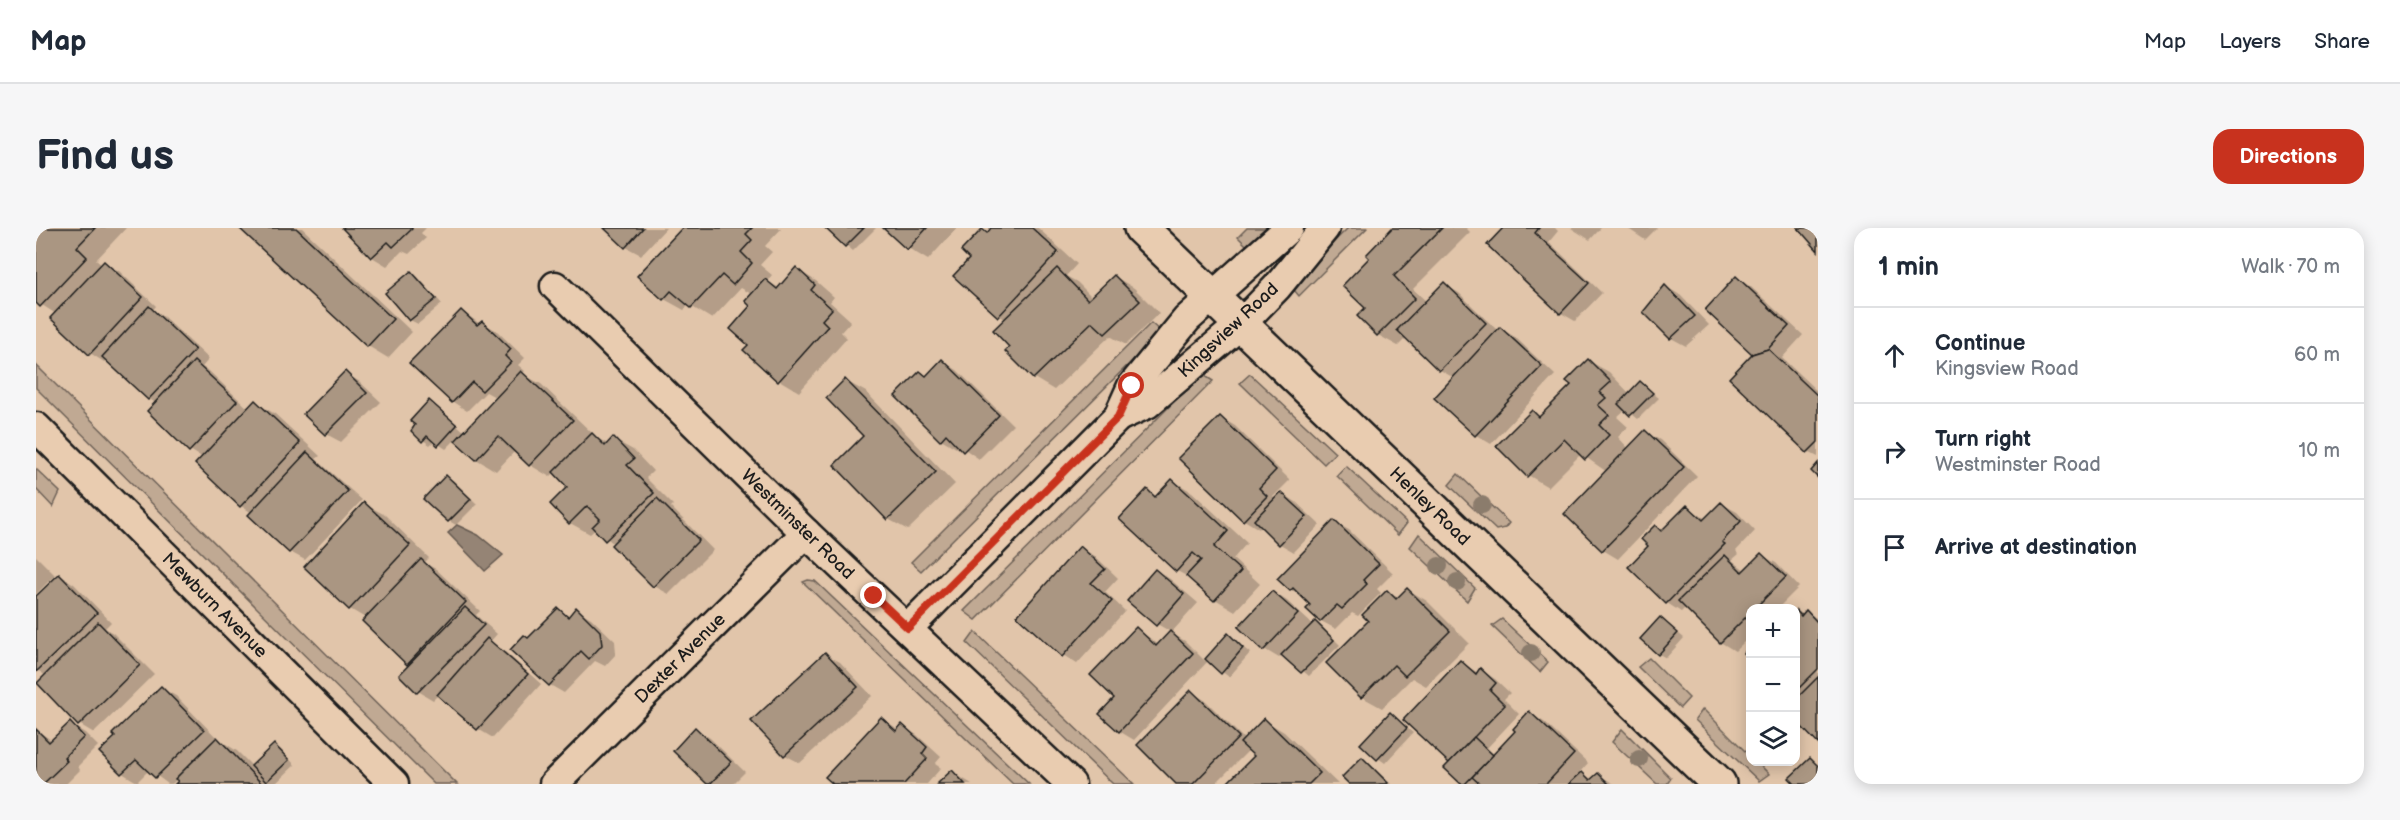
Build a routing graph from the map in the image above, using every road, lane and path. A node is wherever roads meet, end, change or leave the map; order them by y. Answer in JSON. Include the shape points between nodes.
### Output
{"nodes":[{"id":1,"x":1141,"y":228,"type":"edge"},
{"id":2,"x":1289,"y":228,"type":"edge"},
{"id":3,"x":1325,"y":228,"type":"edge"},
{"id":4,"x":555,"y":286,"type":"dead end"},
{"id":5,"x":1211,"y":296,"type":"junction"},
{"id":6,"x":1241,"y":324,"type":"junction"},
{"id":7,"x":1118,"y":417,"type":"junction"},
{"id":8,"x":36,"y":427,"type":"edge"},
{"id":9,"x":806,"y":533,"type":"junction"},
{"id":10,"x":908,"y":628,"type":"junction"},
{"id":11,"x":394,"y":784,"type":"edge"},
{"id":12,"x":554,"y":784,"type":"edge"},
{"id":13,"x":1071,"y":784,"type":"edge"},
{"id":14,"x":1719,"y":784,"type":"edge"}],
"edges":[{"from":1,"to":5,"type":"street","name":"Henley Road"},
{"from":2,"to":5,"type":"street","name":"Kingsview Road"},
{"from":3,"to":6,"type":"street","name":"Kingsview Road"},
{"from":4,"to":9,"type":"street","name":"Westminster Road"},
{"from":5,"to":6,"type":"street","name":"Henley Road"},
{"from":5,"to":7,"type":"street","name":"Kingsview Road","via":[[1132,386]]},
{"from":6,"to":7,"type":"street","name":"Kingsview Road","via":[[1147,404]]},
{"from":6,"to":14,"type":"street","name":"Henley Road"},
{"from":7,"to":10,"type":"street","name":"Kingsview Road"},
{"from":8,"to":11,"type":"street","name":"Mewburn Avenue"},
{"from":9,"to":10,"type":"street","name":"Westminster Road"},
{"from":9,"to":12,"type":"street","name":"Dexter Avenue"},
{"from":10,"to":13,"type":"street","name":"Westminster Road"}]}
